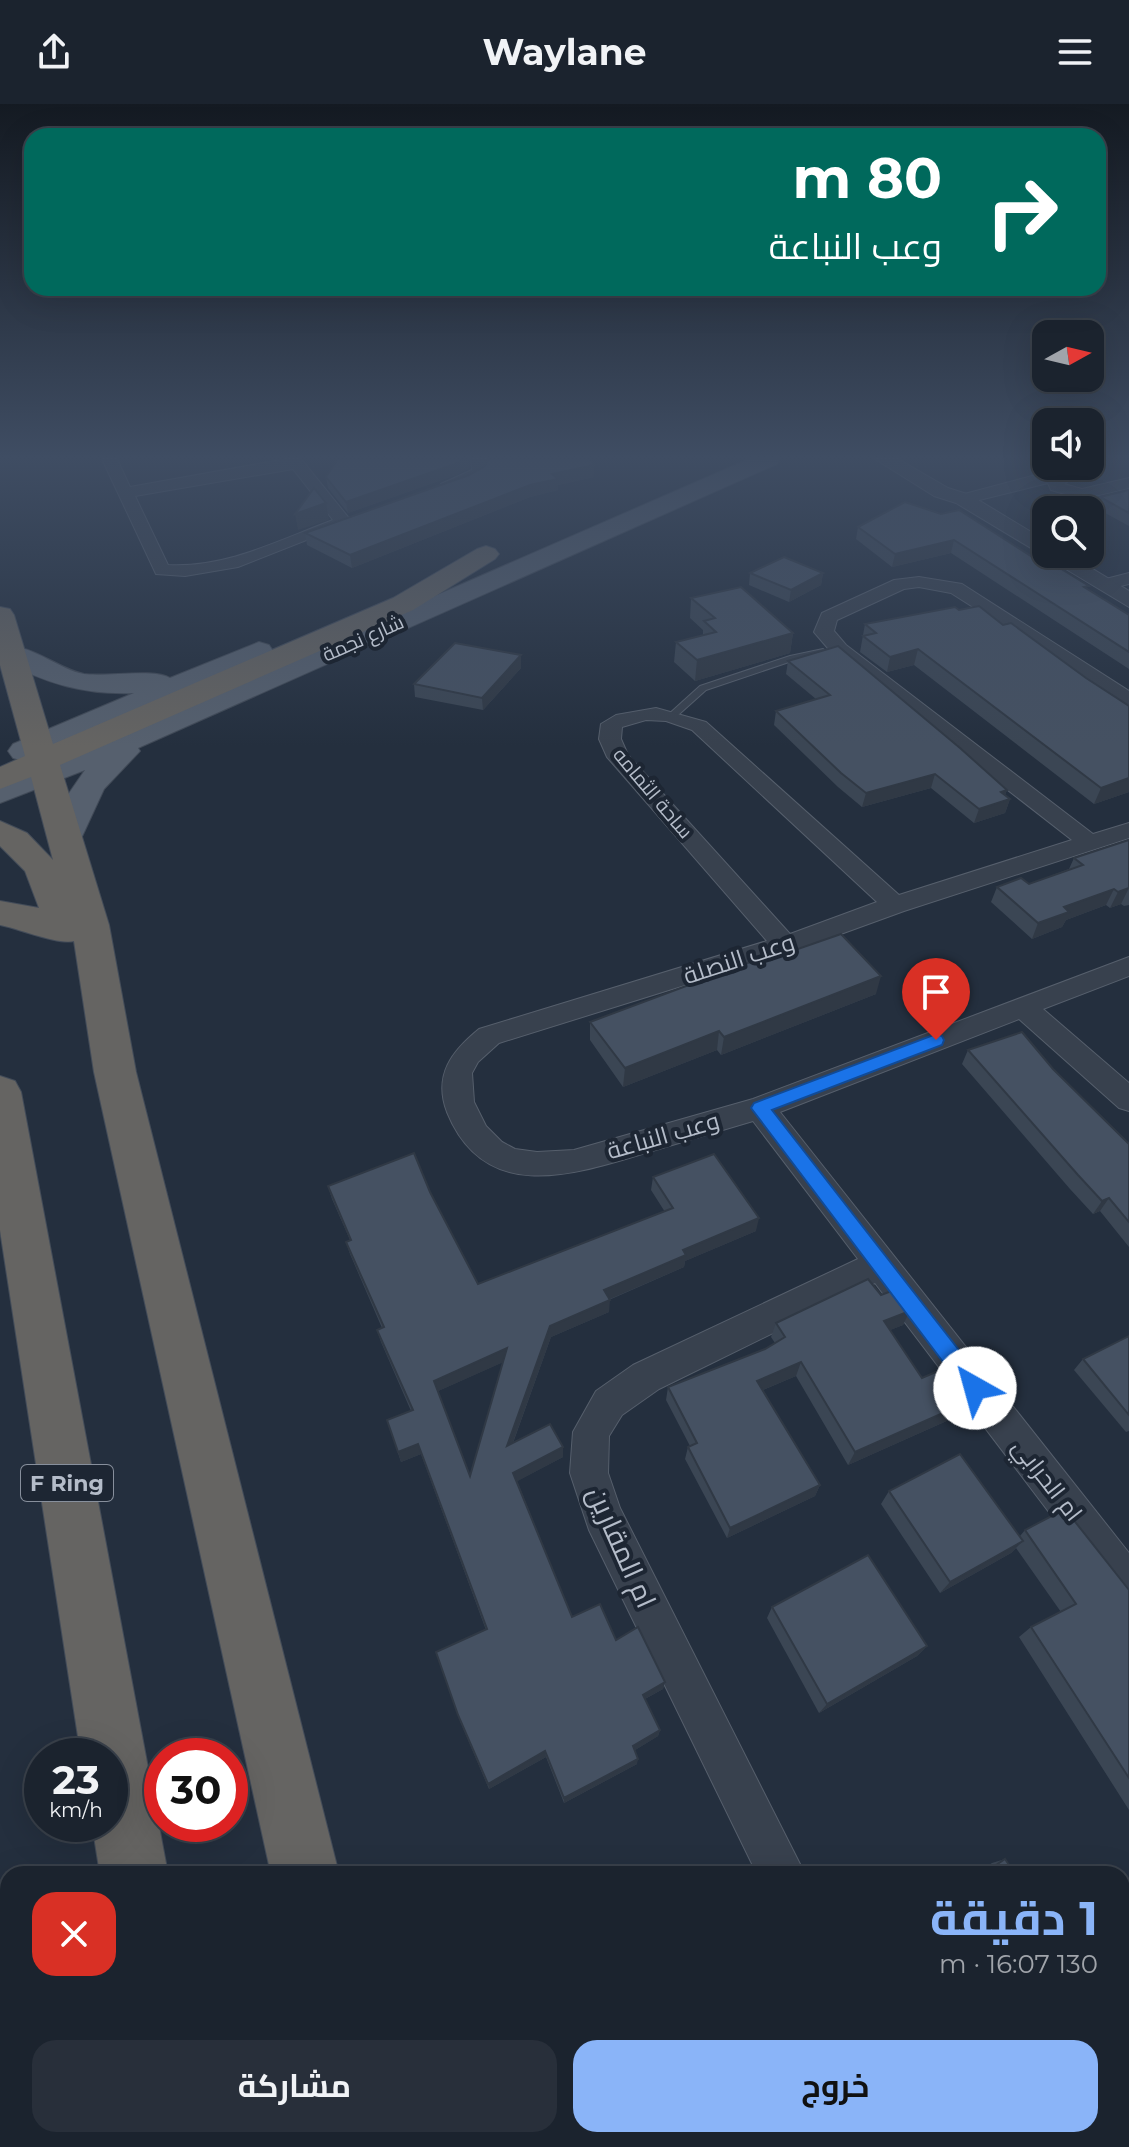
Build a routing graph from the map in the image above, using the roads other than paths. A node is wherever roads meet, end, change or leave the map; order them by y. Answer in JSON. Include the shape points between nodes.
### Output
{"nodes":[{"id":1,"x":155,"y":554,"type":"edge"},
{"id":2,"x":256,"y":554,"type":"edge"},
{"id":3,"x":486,"y":554,"type":"joint"},
{"id":4,"x":553,"y":554,"type":"edge"},
{"id":5,"x":1076,"y":568,"type":"edge"},
{"id":6,"x":1129,"y":578,"type":"edge"},
{"id":7,"x":1104,"y":585,"type":"junction"},
{"id":8,"x":1129,"y":600,"type":"edge"},
{"id":9,"x":0,"y":615,"type":"edge"},
{"id":10,"x":839,"y":649,"type":"junction"},
{"id":11,"x":11,"y":670,"type":"edge"},
{"id":12,"x":204,"y":674,"type":"junction"},
{"id":13,"x":1129,"y":700,"type":"edge"},
{"id":14,"x":674,"y":714,"type":"junction"},
{"id":15,"x":0,"y":724,"type":"edge"},
{"id":16,"x":152,"y":731,"type":"junction"},
{"id":17,"x":43,"y":759,"type":"junction"},
{"id":18,"x":0,"y":784,"type":"edge"},
{"id":19,"x":1129,"y":830,"type":"edge"},
{"id":20,"x":0,"y":831,"type":"edge"},
{"id":21,"x":67,"y":836,"type":"junction"},
{"id":22,"x":1089,"y":842,"type":"junction"},
{"id":23,"x":895,"y":905,"type":"junction"},
{"id":24,"x":0,"y":913,"type":"edge"},
{"id":25,"x":64,"y":931,"type":"junction"},
{"id":26,"x":785,"y":945,"type":"junction"},
{"id":27,"x":1129,"y":966,"type":"edge"},
{"id":28,"x":1023,"y":1007,"type":"junction"},
{"id":29,"x":115,"y":1072,"type":"junction"},
{"id":30,"x":0,"y":1092,"type":"edge"},
{"id":31,"x":1129,"y":1100,"type":"edge"},
{"id":32,"x":760,"y":1108,"type":"junction"},
{"id":33,"x":471,"y":1128,"type":"joint"},
{"id":34,"x":879,"y":1265,"type":"junction"},
{"id":35,"x":1129,"y":1585,"type":"edge"},
{"id":36,"x":133,"y":1866,"type":"edge"},
{"id":37,"x":303,"y":1866,"type":"edge"},
{"id":38,"x":778,"y":1866,"type":"edge"}],
"edges":[{"from":1,"to":2,"type":"street","via":[[162,570],[201,571]]},
{"from":3,"to":12,"type":"main road","name":"شارع نجمة"},
{"from":3,"to":17,"type":"highway","via":[[403,604]]},
{"from":4,"to":16,"type":"main road","name":"شارع نجمة"},
{"from":5,"to":7,"type":"street"},
{"from":6,"to":7,"type":"street"},
{"from":7,"to":8,"type":"street"},
{"from":9,"to":11,"type":"highway"},
{"from":10,"to":13,"type":"street","via":[[824,632],[829,617],[900,584],[938,583],[972,596]]},
{"from":10,"to":14,"type":"lane","via":[[793,658],[703,688]]},
{"from":10,"to":22,"type":"street"},
{"from":11,"to":12,"type":"main road","via":[[87,684],[140,684]]},
{"from":11,"to":15,"type":"highway"},
{"from":11,"to":17,"type":"highway"},
{"from":12,"to":17,"type":"main road","name":"شارع نجمة"},
{"from":14,"to":23,"type":"street","via":[[699,726]]},
{"from":14,"to":26,"type":"street","name":"ساحة الثمامه","via":[[630,716],[612,724],[610,739],[618,757]]},
{"from":16,"to":17,"type":"main road","name":"شارع نجمة"},
{"from":16,"to":21,"type":"main road","via":[[94,779],[79,800]]},
{"from":17,"to":18,"type":"main road","name":"شارع نجمة"},
{"from":17,"to":21,"type":"highway"},
{"from":19,"to":22,"type":"street","name":"وعب النصلة"},
{"from":20,"to":25,"type":"highway","via":[[38,860]]},
{"from":21,"to":29,"type":"highway","via":[[90,925]]},
{"from":22,"to":23,"type":"street","name":"وعب النصلة"},
{"from":23,"to":26,"type":"street","name":"وعب النصلة"},
{"from":24,"to":25,"type":"highway"},
{"from":25,"to":29,"type":"highway"},
{"from":26,"to":33,"type":"street","name":"وعب النصلة","via":[[489,1036],[470,1052],[456,1080]]},
{"from":27,"to":28,"type":"street","name":"وعب النباعة"},
{"from":28,"to":31,"type":"street"},
{"from":28,"to":32,"type":"street","name":"وعب النباعة"},
{"from":29,"to":37,"type":"highway"},
{"from":30,"to":36,"type":"highway","number":"F Ring"},
{"from":32,"to":33,"type":"street","name":"وعب النباعة","via":[[574,1162],[544,1165],[501,1156],[484,1146]]},
{"from":32,"to":34,"type":"street","name":"ام الحرابي"},
{"from":34,"to":35,"type":"street","name":"ام الحرابي"},
{"from":34,"to":38,"type":"street","name":"ام المقارين","via":[[646,1377],[609,1403],[591,1432],[589,1473],[603,1516]]}]}
